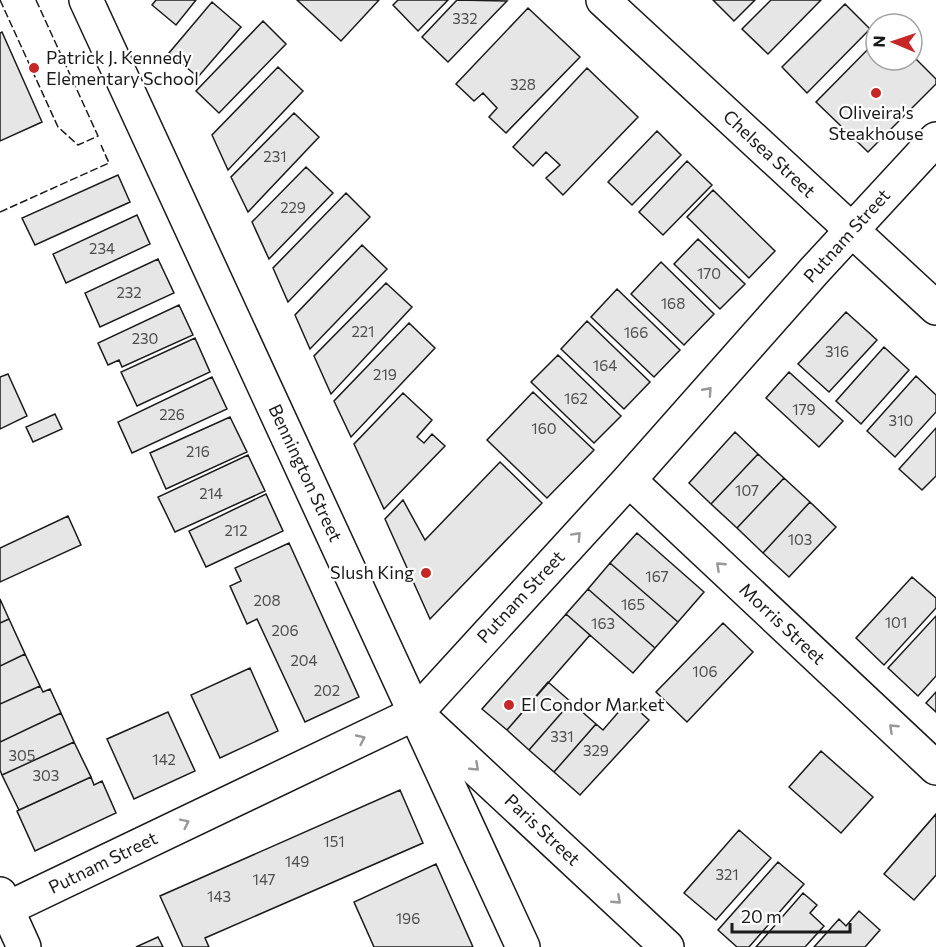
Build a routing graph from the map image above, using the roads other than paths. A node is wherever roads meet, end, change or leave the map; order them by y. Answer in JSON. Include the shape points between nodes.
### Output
{"nodes":[{"id":1,"x":86,"y":0,"type":"edge"},
{"id":2,"x":603,"y":0,"type":"edge"},
{"id":3,"x":936,"y":139,"type":"edge"},
{"id":4,"x":851,"y":230,"type":"junction"},
{"id":5,"x":936,"y":308,"type":"edge"},
{"id":6,"x":628,"y":480,"type":"junction"},
{"id":7,"x":416,"y":713,"type":"junction"},
{"id":8,"x":936,"y":768,"type":"edge"},
{"id":9,"x":2,"y":905,"type":"edge"},
{"id":10,"x":24,"y":947,"type":"edge"},
{"id":11,"x":523,"y":947,"type":"edge"},
{"id":12,"x":667,"y":947,"type":"edge"}],
"edges":[{"from":1,"to":7,"type":"street","name":"Bennington Street"},
{"from":2,"to":4,"type":"street","name":"Chelsea Street"},
{"from":3,"to":4,"type":"street","name":"Putnam Street"},
{"from":4,"to":5,"type":"street","name":"Chelsea Street"},
{"from":6,"to":4,"type":"street","name":"Putnam Street","one_way":true},
{"from":7,"to":6,"type":"street","name":"Putnam Street","one_way":true},
{"from":8,"to":6,"type":"street","name":"Morris Street","one_way":true},
{"from":9,"to":7,"type":"street","name":"Putnam Street","one_way":true},
{"from":7,"to":11,"type":"street","name":"Bennington Street"},
{"from":7,"to":12,"type":"street","name":"Paris Street","one_way":true},
{"from":9,"to":10,"type":"street"}]}
